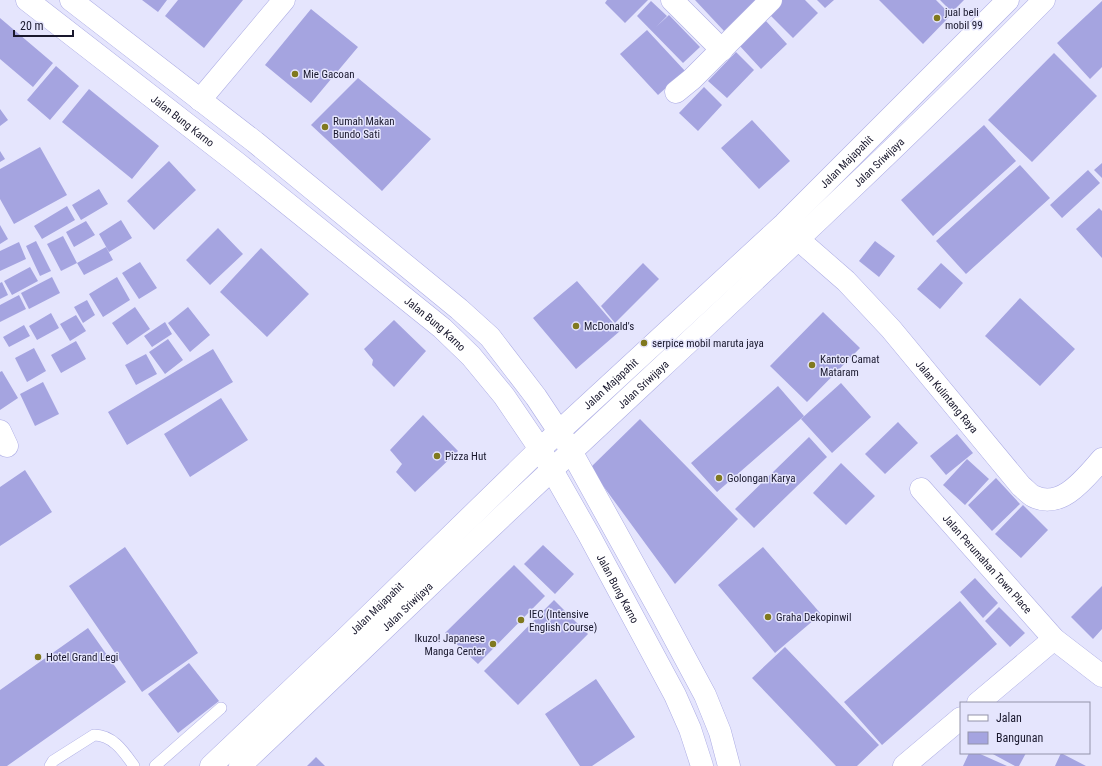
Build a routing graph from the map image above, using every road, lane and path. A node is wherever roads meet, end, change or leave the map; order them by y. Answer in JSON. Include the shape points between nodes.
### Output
{"nodes":[{"id":1,"x":27,"y":0,"type":"edge"},
{"id":2,"x":71,"y":0,"type":"edge"},
{"id":3,"x":284,"y":0,"type":"edge"},
{"id":4,"x":672,"y":0,"type":"edge"},
{"id":5,"x":771,"y":0,"type":"edge"},
{"id":6,"x":1008,"y":0,"type":"edge"},
{"id":7,"x":1044,"y":0,"type":"edge"},
{"id":8,"x":722,"y":50,"type":"junction"},
{"id":9,"x":676,"y":92,"type":"dead end"},
{"id":10,"x":910,"y":98,"type":"junction"},
{"id":11,"x":200,"y":100,"type":"junction"},
{"id":12,"x":927,"y":116,"type":"junction"},
{"id":13,"x":255,"y":142,"type":"junction"},
{"id":14,"x":237,"y":163,"type":"junction"},
{"id":15,"x":799,"y":240,"type":"junction"},
{"id":16,"x":559,"y":431,"type":"junction"},
{"id":17,"x":540,"y":449,"type":"junction"},
{"id":18,"x":571,"y":451,"type":"junction"},
{"id":19,"x":1102,"y":459,"type":"edge"},
{"id":20,"x":551,"y":470,"type":"junction"},
{"id":21,"x":921,"y":489,"type":"dead end"},
{"id":22,"x":1054,"y":639,"type":"junction"},
{"id":23,"x":1102,"y":676,"type":"edge"},
{"id":24,"x":979,"y":702,"type":"edge"},
{"id":25,"x":221,"y":708,"type":"dead end"},
{"id":26,"x":960,"y":719,"type":"edge"},
{"id":27,"x":728,"y":760,"type":"edge"},
{"id":28,"x":701,"y":763,"type":"edge"},
{"id":29,"x":50,"y":766,"type":"edge"},
{"id":30,"x":134,"y":766,"type":"edge"},
{"id":31,"x":155,"y":766,"type":"edge"},
{"id":32,"x":211,"y":766,"type":"edge"},
{"id":33,"x":240,"y":766,"type":"edge"},
{"id":34,"x":904,"y":766,"type":"edge"}],
"edges":[{"from":1,"to":14,"type":"main road","name":"Jalan Bung Karno"},
{"from":2,"to":11,"type":"main road"},
{"from":3,"to":11,"type":"main road"},
{"from":4,"to":8,"type":"main road"},
{"from":5,"to":8,"type":"main road"},
{"from":6,"to":10,"type":"main road","name":"Jalan Majapahit"},
{"from":7,"to":12,"type":"main road","name":"Jalan Sriwijaya"},
{"from":8,"to":9,"type":"main road"},
{"from":10,"to":12,"type":"main road"},
{"from":10,"to":16,"type":"main road","name":"Jalan Majapahit","via":[[784,224]]},
{"from":11,"to":13,"type":"main road"},
{"from":12,"to":15,"type":"main road","name":"Jalan Sriwijaya"},
{"from":13,"to":14,"type":"main road"},
{"from":13,"to":16,"type":"main road","via":[[490,337]]},
{"from":14,"to":17,"type":"main road","name":"Jalan Bung Karno","via":[[442,328],[471,356],[504,396]]},
{"from":15,"to":18,"type":"main road","name":"Jalan Sriwijaya"},
{"from":15,"to":19,"type":"main road","name":"Jalan Kulintang Raya","via":[[846,281],[891,329],[1021,486],[1033,496],[1045,500],[1062,497],[1081,482]]},
{"from":16,"to":17,"type":"main road","name":"Jalan Majapahit"},
{"from":16,"to":18,"type":"main road"},
{"from":17,"to":20,"type":"main road","name":"Jalan Bung Karno"},
{"from":17,"to":32,"type":"main road","name":"Jalan Majapahit"},
{"from":18,"to":20,"type":"main road","name":"Jalan Sriwijaya"},
{"from":18,"to":27,"type":"main road","via":[[705,695]]},
{"from":20,"to":28,"type":"main road","name":"Jalan Bung Karno","via":[[675,695]]},
{"from":20,"to":33,"type":"main road","name":"Jalan Sriwijaya"},
{"from":21,"to":22,"type":"main road","name":"Jalan Perumahan Town Place"},
{"from":22,"to":23,"type":"main road","name":"Jalan Perumahan Town Place"},
{"from":22,"to":24,"type":"main road"},
{"from":25,"to":31,"type":"lane"},
{"from":26,"to":34,"type":"main road"},
{"from":27,"to":28,"type":"main road"},
{"from":29,"to":30,"type":"lane","via":[[53,761],[94,734],[114,742]]}]}
